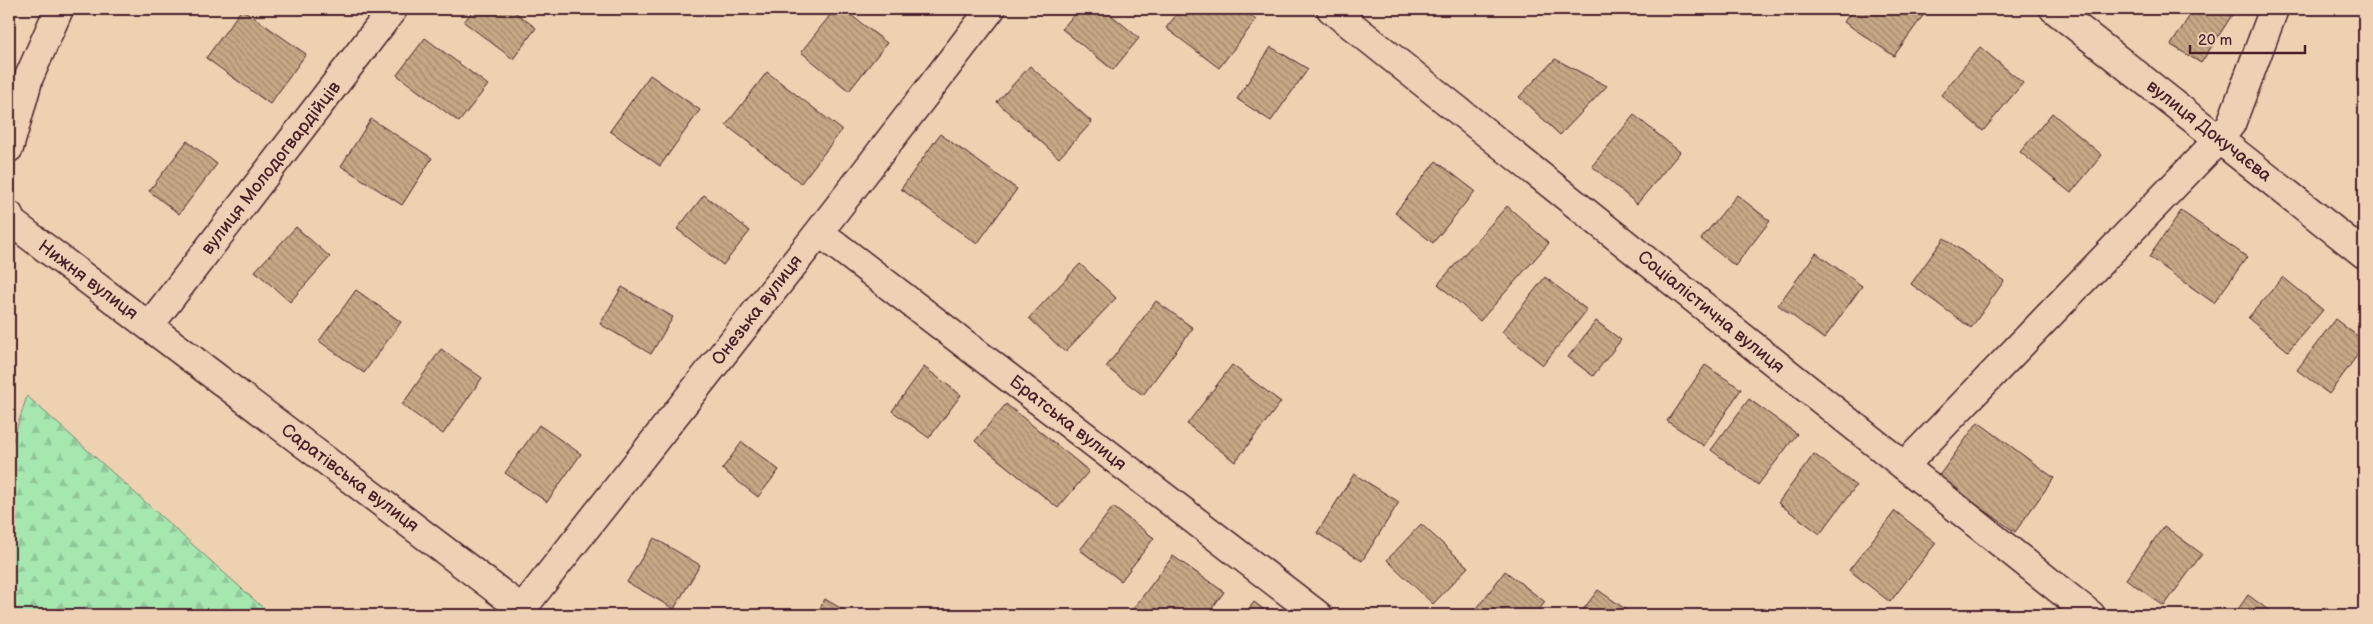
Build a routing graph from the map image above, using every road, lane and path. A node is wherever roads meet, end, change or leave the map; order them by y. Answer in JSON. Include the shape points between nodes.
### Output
{"nodes":[{"id":1,"x":59,"y":9,"type":"edge"},
{"id":2,"x":393,"y":9,"type":"edge"},
{"id":3,"x":991,"y":9,"type":"edge"},
{"id":4,"x":1331,"y":9,"type":"edge"},
{"id":5,"x":2054,"y":9,"type":"edge"},
{"id":6,"x":2274,"y":9,"type":"edge"},
{"id":7,"x":2219,"y":139,"type":"junction"},
{"id":8,"x":9,"y":148,"type":"edge"},
{"id":9,"x":9,"y":215,"type":"edge"},
{"id":10,"x":819,"y":232,"type":"junction"},
{"id":11,"x":2364,"y":254,"type":"edge"},
{"id":12,"x":148,"y":326,"type":"junction"},
{"id":13,"x":172,"y":342,"type":"joint"},
{"id":14,"x":1904,"y":466,"type":"junction"},
{"id":15,"x":524,"y":612,"type":"edge"},
{"id":16,"x":1318,"y":615,"type":"edge"},
{"id":17,"x":2091,"y":615,"type":"edge"}],
"edges":[{"from":1,"to":8,"type":"street","via":[[29,77]]},
{"from":2,"to":12,"type":"street","name":"вулиця Молодогвардійців"},
{"from":3,"to":10,"type":"street","name":"Онезька вулиця"},
{"from":4,"to":14,"type":"street","name":"Соціалістична вулиця"},
{"from":5,"to":7,"type":"street","name":"вулиця Докучаєва"},
{"from":6,"to":7,"type":"street","via":[[2231,124]]},
{"from":7,"to":11,"type":"street","name":"вулиця Докучаєва"},
{"from":7,"to":14,"type":"street"},
{"from":9,"to":12,"type":"street","name":"Нижня вулиця","via":[[10,221]]},
{"from":10,"to":15,"type":"street","name":"Онезька вулиця"},
{"from":10,"to":16,"type":"street","name":"Братська вулиця"},
{"from":12,"to":13,"type":"street","name":"Нижня вулиця"},
{"from":13,"to":15,"type":"street","name":"Саратівська вулиця"},
{"from":14,"to":17,"type":"street","name":"Соціалістична вулиця"}]}
